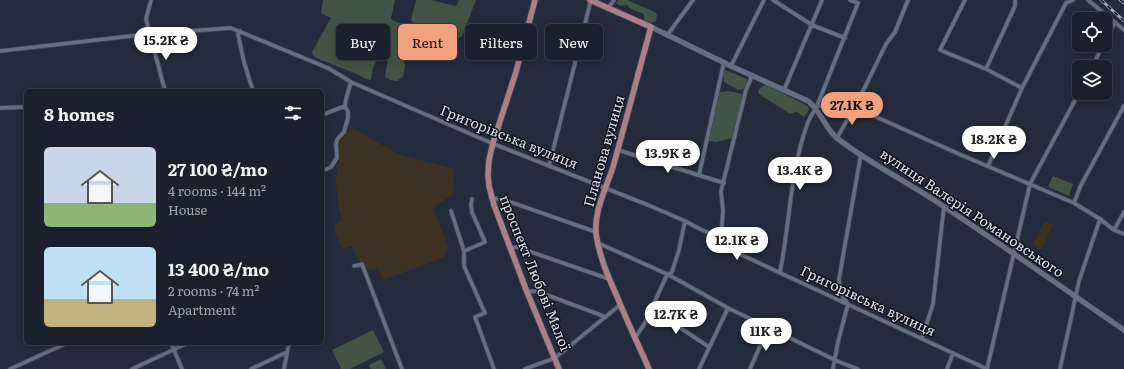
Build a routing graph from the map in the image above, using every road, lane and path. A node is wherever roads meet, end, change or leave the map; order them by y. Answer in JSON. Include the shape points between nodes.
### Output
{"nodes":[{"id":1,"x":152,"y":0,"type":"edge"},
{"id":2,"x":535,"y":0,"type":"edge"},
{"id":3,"x":590,"y":0,"type":"edge"},
{"id":4,"x":614,"y":0,"type":"edge"},
{"id":5,"x":693,"y":0,"type":"edge"},
{"id":6,"x":764,"y":0,"type":"edge"},
{"id":7,"x":772,"y":0,"type":"edge"},
{"id":8,"x":822,"y":0,"type":"edge"},
{"id":9,"x":850,"y":0,"type":"edge"},
{"id":10,"x":908,"y":0,"type":"edge"},
{"id":11,"x":965,"y":0,"type":"edge"},
{"id":12,"x":1015,"y":0,"type":"edge"},
{"id":13,"x":1073,"y":0,"type":"edge"},
{"id":14,"x":1088,"y":0,"type":"edge"},
{"id":15,"x":608,"y":8,"type":"junction"},
{"id":16,"x":1114,"y":22,"type":"junction"},
{"id":17,"x":812,"y":26,"type":"junction"},
{"id":18,"x":1112,"y":26,"type":"edge"},
{"id":19,"x":651,"y":27,"type":"junction"},
{"id":20,"x":1124,"y":30,"type":"edge"},
{"id":21,"x":240,"y":31,"type":"junction"},
{"id":22,"x":151,"y":34,"type":"junction"},
{"id":23,"x":668,"y":34,"type":"junction"},
{"id":24,"x":844,"y":38,"type":"junction"},
{"id":25,"x":0,"y":51,"type":"edge"},
{"id":26,"x":724,"y":62,"type":"junction"},
{"id":27,"x":731,"y":66,"type":"junction"},
{"id":28,"x":986,"y":69,"type":"junction"},
{"id":29,"x":752,"y":76,"type":"junction"},
{"id":30,"x":351,"y":82,"type":"junction"},
{"id":31,"x":1022,"y":88,"type":"junction"},
{"id":32,"x":165,"y":89,"type":"edge"},
{"id":33,"x":252,"y":89,"type":"edge"},
{"id":34,"x":784,"y":90,"type":"junction"},
{"id":35,"x":1075,"y":100,"type":"edge"},
{"id":36,"x":345,"y":106,"type":"junction"},
{"id":37,"x":1124,"y":106,"type":"edge"},
{"id":38,"x":24,"y":107,"type":"edge"},
{"id":39,"x":816,"y":107,"type":"junction"},
{"id":40,"x":854,"y":107,"type":"junction"},
{"id":41,"x":0,"y":108,"type":"edge"},
{"id":42,"x":324,"y":114,"type":"edge"},
{"id":43,"x":837,"y":138,"type":"junction"},
{"id":44,"x":493,"y":143,"type":"junction"},
{"id":45,"x":618,"y":150,"type":"junction"},
{"id":46,"x":861,"y":154,"type":"junction"},
{"id":47,"x":549,"y":166,"type":"junction"},
{"id":48,"x":988,"y":166,"type":"junction"},
{"id":49,"x":324,"y":170,"type":"edge"},
{"id":50,"x":698,"y":175,"type":"junction"},
{"id":51,"x":724,"y":183,"type":"junction"},
{"id":52,"x":1030,"y":184,"type":"junction"},
{"id":53,"x":606,"y":188,"type":"junction"},
{"id":54,"x":491,"y":198,"type":"junction"},
{"id":55,"x":472,"y":200,"type":"dead end"},
{"id":56,"x":1074,"y":203,"type":"junction"},
{"id":57,"x":944,"y":206,"type":"junction"},
{"id":58,"x":451,"y":211,"type":"dead end"},
{"id":59,"x":1124,"y":212,"type":"edge"},
{"id":60,"x":1100,"y":219,"type":"junction"},
{"id":61,"x":685,"y":221,"type":"junction"},
{"id":62,"x":1114,"y":230,"type":"junction"},
{"id":63,"x":596,"y":232,"type":"junction"},
{"id":64,"x":1124,"y":234,"type":"edge"},
{"id":65,"x":721,"y":238,"type":"junction"},
{"id":66,"x":598,"y":243,"type":"junction"},
{"id":67,"x":510,"y":248,"type":"junction"},
{"id":68,"x":464,"y":251,"type":"junction"},
{"id":69,"x":1014,"y":254,"type":"junction"},
{"id":70,"x":354,"y":266,"type":"dead end"},
{"id":71,"x":780,"y":272,"type":"junction"},
{"id":72,"x":669,"y":275,"type":"junction"},
{"id":73,"x":609,"y":279,"type":"junction"},
{"id":74,"x":527,"y":292,"type":"junction"},
{"id":75,"x":1076,"y":297,"type":"junction"},
{"id":76,"x":848,"y":304,"type":"junction"},
{"id":77,"x":620,"y":305,"type":"junction"},
{"id":78,"x":728,"y":308,"type":"junction"},
{"id":79,"x":652,"y":309,"type":"junction"},
{"id":80,"x":606,"y":317,"type":"junction"},
{"id":81,"x":768,"y":328,"type":"junction"},
{"id":82,"x":1124,"y":330,"type":"edge"},
{"id":83,"x":635,"y":338,"type":"junction"},
{"id":84,"x":922,"y":338,"type":"junction"},
{"id":85,"x":63,"y":345,"type":"edge"},
{"id":86,"x":172,"y":345,"type":"edge"},
{"id":87,"x":184,"y":345,"type":"edge"},
{"id":88,"x":289,"y":345,"type":"edge"},
{"id":89,"x":709,"y":347,"type":"junction"},
{"id":90,"x":174,"y":350,"type":"junction"},
{"id":91,"x":287,"y":352,"type":"junction"},
{"id":92,"x":953,"y":353,"type":"junction"},
{"id":93,"x":555,"y":358,"type":"junction"},
{"id":94,"x":835,"y":360,"type":"junction"},
{"id":95,"x":12,"y":369,"type":"edge"},
{"id":96,"x":132,"y":369,"type":"edge"},
{"id":97,"x":182,"y":369,"type":"edge"},
{"id":98,"x":251,"y":369,"type":"edge"},
{"id":99,"x":284,"y":369,"type":"edge"},
{"id":100,"x":402,"y":369,"type":"edge"},
{"id":101,"x":494,"y":369,"type":"edge"},
{"id":102,"x":525,"y":369,"type":"edge"},
{"id":103,"x":560,"y":369,"type":"edge"},
{"id":104,"x":649,"y":369,"type":"edge"},
{"id":105,"x":699,"y":369,"type":"edge"},
{"id":106,"x":750,"y":369,"type":"edge"},
{"id":107,"x":833,"y":369,"type":"edge"},
{"id":108,"x":858,"y":369,"type":"edge"},
{"id":109,"x":947,"y":369,"type":"edge"},
{"id":110,"x":987,"y":369,"type":"edge"},
{"id":111,"x":1060,"y":369,"type":"edge"}],
"edges":[{"from":1,"to":22,"type":"street","via":[[146,18]]},
{"from":2,"to":44,"type":"main road","name":"проспект Любові Малої","via":[[516,72]]},
{"from":3,"to":15,"type":"main road"},
{"from":3,"to":47,"type":"street"},
{"from":4,"to":15,"type":"street"},
{"from":5,"to":23,"type":"street"},
{"from":6,"to":27,"type":"street"},
{"from":7,"to":17,"type":"street"},
{"from":8,"to":17,"type":"street"},
{"from":9,"to":24,"type":"street","via":[[858,3]]},
{"from":10,"to":40,"type":"street","via":[[895,32],[886,44]]},
{"from":11,"to":28,"type":"street","via":[[940,50]]},
{"from":12,"to":28,"type":"street","via":[[1015,6]]},
{"from":13,"to":31,"type":"street","via":[[1066,3]]},
{"from":14,"to":16,"type":"street"},
{"from":15,"to":19,"type":"main road"},
{"from":16,"to":18,"type":"street"},
{"from":16,"to":20,"type":"street"},
{"from":17,"to":24,"type":"street"},
{"from":17,"to":34,"type":"street"},
{"from":19,"to":23,"type":"street"},
{"from":19,"to":45,"type":"main road","name":"Планова вулиця"},
{"from":21,"to":22,"type":"street","name":"Григорівська вулиця","via":[[231,28]]},
{"from":21,"to":30,"type":"street","name":"Григорівська вулиця","via":[[328,68]]},
{"from":21,"to":33,"type":"street","via":[[238,34]]},
{"from":22,"to":25,"type":"street","name":"Григорівська вулиця"},
{"from":22,"to":32,"type":"street"},
{"from":23,"to":26,"type":"street"},
{"from":24,"to":39,"type":"street"},
{"from":26,"to":27,"type":"street"},
{"from":26,"to":50,"type":"street"},
{"from":27,"to":29,"type":"street"},
{"from":28,"to":31,"type":"street"},
{"from":29,"to":34,"type":"street"},
{"from":29,"to":51,"type":"street","via":[[746,90]]},
{"from":30,"to":36,"type":"street"},
{"from":30,"to":44,"type":"street","name":"Григорівська вулиця"},
{"from":31,"to":48,"type":"street"},
{"from":34,"to":39,"type":"street"},
{"from":35,"to":52,"type":"street"},
{"from":36,"to":42,"type":"street"},
{"from":36,"to":49,"type":"street","via":[[348,118],[344,132],[337,140],[337,158],[331,167]]},
{"from":37,"to":56,"type":"street"},
{"from":38,"to":41,"type":"street"},
{"from":39,"to":40,"type":"street"},
{"from":39,"to":43,"type":"street","name":"вулиця Валерія Романовського"},
{"from":39,"to":71,"type":"street","via":[[807,123],[795,170]]},
{"from":40,"to":43,"type":"street"},
{"from":40,"to":48,"type":"street"},
{"from":43,"to":46,"type":"street","name":"вулиця Валерія Романовського"},
{"from":44,"to":47,"type":"street","name":"Григорівська вулиця"},
{"from":44,"to":54,"type":"main road","name":"проспект Любові Малої","via":[[488,175]]},
{"from":45,"to":50,"type":"street"},
{"from":45,"to":53,"type":"main road","name":"Планова вулиця"},
{"from":46,"to":57,"type":"street","name":"вулиця Валерія Романовського"},
{"from":46,"to":76,"type":"street","via":[[839,279],[840,293]]},
{"from":47,"to":53,"type":"street","name":"Григорівська вулиця"},
{"from":48,"to":52,"type":"street"},
{"from":50,"to":51,"type":"street"},
{"from":51,"to":65,"type":"street","via":[[721,191]]},
{"from":52,"to":56,"type":"street"},
{"from":52,"to":69,"type":"street"},
{"from":53,"to":61,"type":"street","name":"Григорівська вулиця"},
{"from":53,"to":63,"type":"main road","name":"Планова вулиця","via":[[600,202]]},
{"from":54,"to":63,"type":"street","via":[[505,200]]},
{"from":54,"to":67,"type":"main road","name":"проспект Любові Малої"},
{"from":55,"to":68,"type":"street","via":[[472,212],[485,242]]},
{"from":56,"to":60,"type":"street"},
{"from":57,"to":69,"type":"street","name":"вулиця Валерія Романовського"},
{"from":57,"to":84,"type":"street","via":[[933,304]]},
{"from":58,"to":68,"type":"street"},
{"from":59,"to":62,"type":"street"},
{"from":60,"to":62,"type":"street"},
{"from":60,"to":75,"type":"street"},
{"from":61,"to":65,"type":"street","name":"Григорівська вулиця"},
{"from":61,"to":72,"type":"street","via":[[679,250]]},
{"from":62,"to":64,"type":"street"},
{"from":63,"to":66,"type":"main road","name":"Планова вулиця"},
{"from":65,"to":71,"type":"street","name":"Григорівська вулиця","via":[[731,250]]},
{"from":66,"to":72,"type":"street"},
{"from":66,"to":73,"type":"main road","name":"Планова вулиця"},
{"from":67,"to":73,"type":"street","via":[[517,247]]},
{"from":67,"to":74,"type":"main road","name":"проспект Любові Малої"},
{"from":68,"to":101,"type":"street","via":[[464,266],[485,313],[475,317]]},
{"from":69,"to":75,"type":"street","name":"вулиця Валерія Романовського"},
{"from":69,"to":110,"type":"street"},
{"from":70,"to":100,"type":"street","via":[[362,264]]},
{"from":71,"to":76,"type":"street","name":"Григорівська вулиця"},
{"from":72,"to":78,"type":"street"},
{"from":72,"to":79,"type":"street"},
{"from":73,"to":77,"type":"main road","name":"Планова вулиця"},
{"from":74,"to":80,"type":"street","via":[[536,291]]},
{"from":74,"to":93,"type":"main road","name":"проспект Любові Малої"},
{"from":75,"to":82,"type":"street","name":"вулиця Валерія Романовського"},
{"from":75,"to":111,"type":"street"},
{"from":76,"to":84,"type":"street","name":"Григорівська вулиця"},
{"from":76,"to":94,"type":"street"},
{"from":77,"to":80,"type":"street"},
{"from":77,"to":83,"type":"main road","name":"Планова вулиця"},
{"from":78,"to":81,"type":"street"},
{"from":78,"to":89,"type":"street"},
{"from":79,"to":83,"type":"street"},
{"from":79,"to":89,"type":"street"},
{"from":80,"to":93,"type":"street"},
{"from":81,"to":94,"type":"street"},
{"from":81,"to":106,"type":"street"},
{"from":83,"to":104,"type":"main road","name":"Планова вулиця"},
{"from":84,"to":92,"type":"street","name":"Григорівська вулиця"},
{"from":85,"to":95,"type":"street"},
{"from":86,"to":90,"type":"street"},
{"from":87,"to":90,"type":"street"},
{"from":88,"to":91,"type":"street"},
{"from":89,"to":105,"type":"street"},
{"from":90,"to":96,"type":"street"},
{"from":90,"to":97,"type":"street"},
{"from":91,"to":98,"type":"street"},
{"from":91,"to":99,"type":"street"},
{"from":92,"to":109,"type":"street"},
{"from":92,"to":110,"type":"street","name":"Григорівська вулиця"},
{"from":93,"to":102,"type":"street"},
{"from":93,"to":103,"type":"main road","name":"проспект Любові Малої"},
{"from":94,"to":107,"type":"street"},
{"from":94,"to":108,"type":"street"}]}
